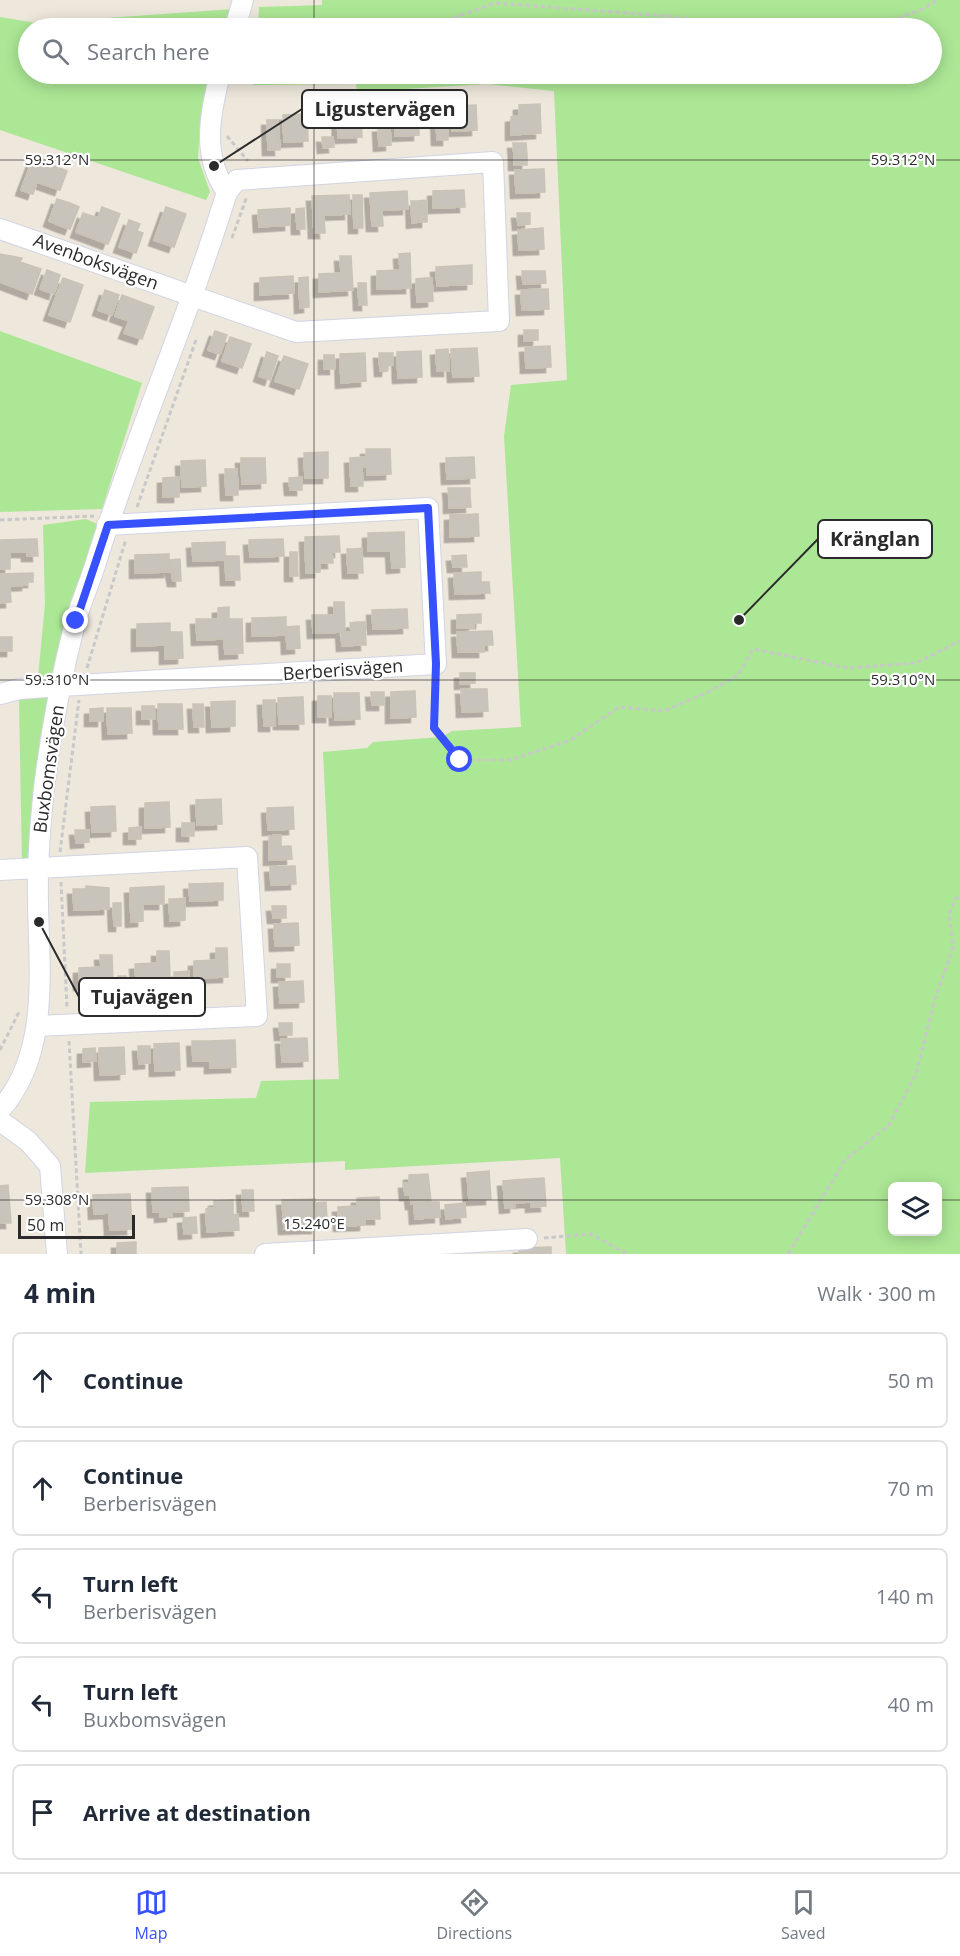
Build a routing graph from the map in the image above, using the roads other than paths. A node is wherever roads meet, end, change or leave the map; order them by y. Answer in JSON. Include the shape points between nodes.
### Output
{"nodes":[{"id":1,"x":243,"y":0,"type":"edge"},
{"id":2,"x":238,"y":18,"type":"edge"},
{"id":3,"x":218,"y":84,"type":"edge"},
{"id":4,"x":226,"y":192,"type":"junction"},
{"id":5,"x":0,"y":229,"type":"edge"},
{"id":6,"x":191,"y":296,"type":"junction"},
{"id":7,"x":109,"y":520,"type":"junction"},
{"id":8,"x":61,"y":686,"type":"junction"},
{"id":9,"x":0,"y":694,"type":"edge"},
{"id":10,"x":38,"y":869,"type":"junction"},
{"id":11,"x":0,"y":870,"type":"edge"},
{"id":12,"x":37,"y":1026,"type":"junction"},
{"id":13,"x":0,"y":1110,"type":"edge"},
{"id":14,"x":0,"y":1121,"type":"edge"},
{"id":15,"x":527,"y":1239,"type":"road end"},
{"id":16,"x":483,"y":1248,"type":"edge"},
{"id":17,"x":57,"y":1254,"type":"edge"},
{"id":18,"x":265,"y":1254,"type":"edge"}],
"edges":[{"from":1,"to":2,"type":"street"},
{"from":3,"to":4,"type":"street","via":[[210,121],[210,150],[216,177]]},
{"from":4,"to":6,"type":"street","name":"Buxbomsvägen"},
{"from":4,"to":6,"type":"street","name":"Avenboksvägen","via":[[237,180],[493,162],[499,321],[296,332]]},
{"from":5,"to":6,"type":"street","name":"Avenboksvägen"},
{"from":6,"to":7,"type":"street","name":"Buxbomsvägen"},
{"from":7,"to":8,"type":"street","name":"Buxbomsvägen","via":[[76,621]]},
{"from":7,"to":8,"type":"street","name":"Berberisvägen","via":[[131,524],[428,508],[436,664]]},
{"from":8,"to":9,"type":"street","name":"Berberisvägen"},
{"from":8,"to":10,"type":"street","name":"Buxbomsvägen","via":[[41,813]]},
{"from":10,"to":11,"type":"street"},
{"from":10,"to":12,"type":"street","name":"Buxbomsvägen","via":[[41,993]]},
{"from":10,"to":12,"type":"street","via":[[247,857],[257,1016]]},
{"from":12,"to":13,"type":"street","name":"Buxbomsvägen","via":[[24,1070]]},
{"from":14,"to":17,"type":"street","via":[[28,1142],[50,1166]]},
{"from":15,"to":16,"type":"street"},
{"from":16,"to":18,"type":"street"}]}
